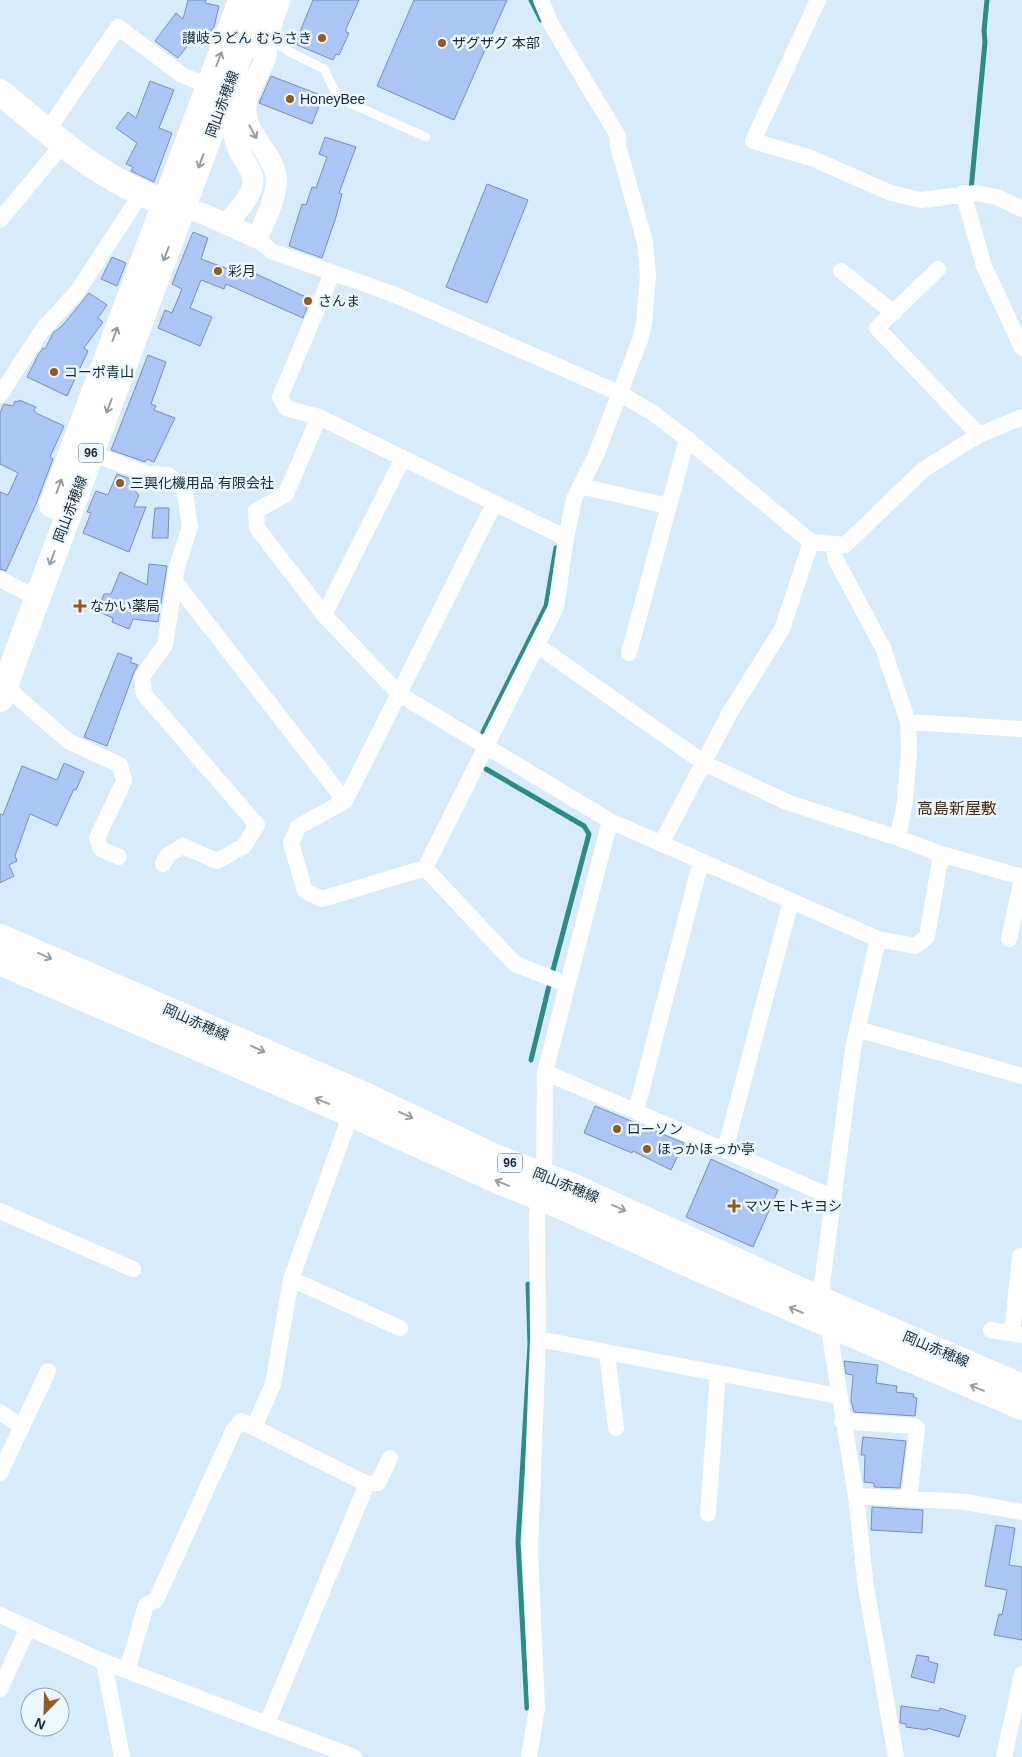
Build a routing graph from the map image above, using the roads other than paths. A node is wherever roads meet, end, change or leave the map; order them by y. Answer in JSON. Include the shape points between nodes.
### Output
{"nodes":[{"id":1,"x":241,"y":0,"type":"edge"},
{"id":2,"x":260,"y":0,"type":"edge"},
{"id":3,"x":280,"y":0,"type":"edge"},
{"id":4,"x":541,"y":0,"type":"edge"},
{"id":5,"x":818,"y":0,"type":"edge"},
{"id":6,"x":267,"y":36,"type":"junction"},
{"id":7,"x":208,"y":86,"type":"junction"},
{"id":8,"x":0,"y":92,"type":"edge"},
{"id":9,"x":55,"y":137,"type":"junction"},
{"id":10,"x":426,"y":137,"type":"dead end"},
{"id":11,"x":969,"y":193,"type":"junction"},
{"id":12,"x":163,"y":202,"type":"junction"},
{"id":13,"x":1022,"y":209,"type":"edge"},
{"id":14,"x":0,"y":220,"type":"edge"},
{"id":15,"x":227,"y":224,"type":"junction"},
{"id":16,"x":257,"y":238,"type":"junction"},
{"id":17,"x":938,"y":270,"type":"dead end"},
{"id":18,"x":841,"y":271,"type":"dead end"},
{"id":19,"x":332,"y":274,"type":"junction"},
{"id":20,"x":894,"y":313,"type":"junction"},
{"id":21,"x":1022,"y":348,"type":"edge"},
{"id":22,"x":619,"y":393,"type":"junction"},
{"id":23,"x":0,"y":395,"type":"edge"},
{"id":24,"x":319,"y":417,"type":"junction"},
{"id":25,"x":1022,"y":417,"type":"edge"},
{"id":26,"x":979,"y":435,"type":"junction"},
{"id":27,"x":687,"y":439,"type":"junction"},
{"id":28,"x":82,"y":450,"type":"junction"},
{"id":29,"x":403,"y":458,"type":"junction"},
{"id":30,"x":580,"y":486,"type":"junction"},
{"id":31,"x":494,"y":504,"type":"junction"},
{"id":32,"x":668,"y":506,"type":"junction"},
{"id":33,"x":566,"y":538,"type":"junction"},
{"id":34,"x":811,"y":542,"type":"junction"},
{"id":35,"x":833,"y":544,"type":"junction"},
{"id":36,"x":176,"y":583,"type":"junction"},
{"id":37,"x":19,"y":589,"type":"edge"},
{"id":38,"x":324,"y":614,"type":"junction"},
{"id":39,"x":538,"y":646,"type":"junction"},
{"id":40,"x":0,"y":647,"type":"edge"},
{"id":41,"x":628,"y":653,"type":"dead end"},
{"id":42,"x":2,"y":692,"type":"edge"},
{"id":43,"x":399,"y":694,"type":"junction"},
{"id":44,"x":908,"y":722,"type":"junction"},
{"id":45,"x":1022,"y":729,"type":"edge"},
{"id":46,"x":485,"y":748,"type":"junction"},
{"id":47,"x":704,"y":763,"type":"junction"},
{"id":48,"x":345,"y":801,"type":"junction"},
{"id":49,"x":610,"y":821,"type":"junction"},
{"id":50,"x":898,"y":838,"type":"junction"},
{"id":51,"x":661,"y":844,"type":"junction"},
{"id":52,"x":941,"y":854,"type":"junction"},
{"id":53,"x":119,"y":857,"type":"dead end"},
{"id":54,"x":701,"y":861,"type":"junction"},
{"id":55,"x":163,"y":864,"type":"dead end"},
{"id":56,"x":425,"y":868,"type":"junction"},
{"id":57,"x":1022,"y":878,"type":"edge"},
{"id":58,"x":791,"y":900,"type":"junction"},
{"id":59,"x":0,"y":937,"type":"edge"},
{"id":60,"x":878,"y":939,"type":"junction"},
{"id":61,"x":1009,"y":939,"type":"dead end"},
{"id":62,"x":0,"y":962,"type":"edge"},
{"id":63,"x":566,"y":984,"type":"junction"},
{"id":64,"x":857,"y":1028,"type":"junction"},
{"id":65,"x":545,"y":1072,"type":"junction"},
{"id":66,"x":1022,"y":1076,"type":"edge"},
{"id":67,"x":636,"y":1111,"type":"junction"},
{"id":68,"x":351,"y":1114,"type":"junction"},
{"id":69,"x":725,"y":1150,"type":"junction"},
{"id":70,"x":542,"y":1186,"type":"junction"},
{"id":71,"x":834,"y":1198,"type":"junction"},
{"id":72,"x":0,"y":1211,"type":"edge"},
{"id":73,"x":1022,"y":1256,"type":"edge"},
{"id":74,"x":133,"y":1269,"type":"dead end"},
{"id":75,"x":292,"y":1280,"type":"junction"},
{"id":76,"x":826,"y":1312,"type":"junction"},
{"id":77,"x":400,"y":1328,"type":"dead end"},
{"id":78,"x":991,"y":1330,"type":"dead end"},
{"id":79,"x":1017,"y":1334,"type":"edge"},
{"id":80,"x":538,"y":1339,"type":"junction"},
{"id":81,"x":606,"y":1352,"type":"junction"},
{"id":82,"x":48,"y":1371,"type":"dead end"},
{"id":83,"x":718,"y":1373,"type":"junction"},
{"id":84,"x":1022,"y":1387,"type":"edge"},
{"id":85,"x":838,"y":1396,"type":"junction"},
{"id":86,"x":1022,"y":1408,"type":"edge"},
{"id":87,"x":0,"y":1412,"type":"edge"},
{"id":88,"x":842,"y":1421,"type":"junction"},
{"id":89,"x":22,"y":1426,"type":"junction"},
{"id":90,"x":254,"y":1428,"type":"junction"},
{"id":91,"x":616,"y":1428,"type":"dead end"},
{"id":92,"x":390,"y":1458,"type":"dead end"},
{"id":93,"x":0,"y":1473,"type":"edge"},
{"id":94,"x":368,"y":1484,"type":"junction"},
{"id":95,"x":856,"y":1496,"type":"junction"},
{"id":96,"x":909,"y":1499,"type":"junction"},
{"id":97,"x":1022,"y":1512,"type":"edge"},
{"id":98,"x":708,"y":1514,"type":"dead end"},
{"id":99,"x":0,"y":1615,"type":"edge"},
{"id":100,"x":28,"y":1628,"type":"junction"},
{"id":101,"x":104,"y":1662,"type":"junction"},
{"id":102,"x":127,"y":1671,"type":"junction"},
{"id":103,"x":1022,"y":1674,"type":"edge"},
{"id":104,"x":0,"y":1689,"type":"edge"},
{"id":105,"x":267,"y":1724,"type":"junction"},
{"id":106,"x":122,"y":1757,"type":"edge"},
{"id":107,"x":354,"y":1757,"type":"edge"},
{"id":108,"x":530,"y":1757,"type":"edge"},
{"id":109,"x":896,"y":1757,"type":"edge"},
{"id":110,"x":1004,"y":1757,"type":"edge"}],
"edges":[{"from":7,"to":1,"type":"main road","name":"岡山赤穂線","number":"96","one_way":true},
{"from":2,"to":12,"type":"main road","name":"岡山赤穂線","number":"96","one_way":true},
{"from":3,"to":6,"type":"street"},
{"from":4,"to":22,"type":"street","via":[[552,26],[618,136],[645,242],[648,275],[644,324]]},
{"from":5,"to":11,"type":"street","via":[[752,141],[811,158],[891,193],[921,200]]},
{"from":6,"to":10,"type":"lane","via":[[324,69],[338,98]]},
{"from":6,"to":15,"type":"street","via":[[256,52],[231,123],[233,138],[253,182],[246,199]]},
{"from":6,"to":16,"type":"street","one_way":true,"via":[[266,56],[246,105],[251,131],[272,162],[277,177]]},
{"from":7,"to":9,"type":"street","via":[[182,74],[118,27]]},
{"from":7,"to":12,"type":"main road","name":"岡山赤穂線","number":"96"},
{"from":8,"to":9,"type":"main road"},
{"from":9,"to":12,"type":"main road","via":[[112,180]]},
{"from":9,"to":14,"type":"street"},
{"from":11,"to":13,"type":"street","via":[[997,197]]},
{"from":11,"to":21,"type":"street","via":[[984,266]]},
{"from":12,"to":15,"type":"street"},
{"from":12,"to":23,"type":"street","via":[[43,329]]},
{"from":12,"to":28,"type":"main road","name":"岡山赤穂線","number":"96"},
{"from":15,"to":16,"type":"street"},
{"from":16,"to":19,"type":"street","via":[[271,250]]},
{"from":17,"to":20,"type":"street"},
{"from":18,"to":20,"type":"street"},
{"from":19,"to":22,"type":"street","via":[[393,294]]},
{"from":19,"to":24,"type":"street","via":[[280,396],[286,408]]},
{"from":20,"to":26,"type":"street","via":[[877,328]]},
{"from":22,"to":27,"type":"street"},
{"from":22,"to":30,"type":"street","via":[[596,455]]},
{"from":24,"to":29,"type":"street"},
{"from":24,"to":38,"type":"street","via":[[286,494],[256,511],[256,528]]},
{"from":25,"to":26,"type":"street"},
{"from":26,"to":35,"type":"street","via":[[924,469],[845,545]]},
{"from":27,"to":32,"type":"street"},
{"from":27,"to":34,"type":"street"},
{"from":28,"to":36,"type":"street","via":[[148,474],[168,475],[184,487],[190,527],[177,567]]},
{"from":28,"to":37,"type":"main road","name":"岡山赤穂線","number":"96"},
{"from":29,"to":31,"type":"street"},
{"from":29,"to":38,"type":"street"},
{"from":30,"to":32,"type":"street"},
{"from":30,"to":33,"type":"street"},
{"from":31,"to":33,"type":"street"},
{"from":31,"to":43,"type":"street"},
{"from":32,"to":41,"type":"street"},
{"from":33,"to":39,"type":"street","via":[[556,607]]},
{"from":34,"to":35,"type":"street"},
{"from":34,"to":47,"type":"street","via":[[782,629],[729,714]]},
{"from":35,"to":44,"type":"street","via":[[836,560],[883,648]]},
{"from":36,"to":48,"type":"street"},
{"from":36,"to":55,"type":"street","via":[[165,645],[142,677],[144,694],[257,825],[244,846],[217,861],[183,846],[168,855]]},
{"from":37,"to":40,"type":"main road","name":"岡山赤穂線","number":"96"},
{"from":37,"to":42,"type":"main road","name":"岡山赤穂線","number":"96"},
{"from":38,"to":43,"type":"street"},
{"from":39,"to":46,"type":"street"},
{"from":39,"to":47,"type":"street"},
{"from":42,"to":53,"type":"street","via":[[68,741],[120,765],[124,781],[97,838],[101,849]]},
{"from":43,"to":46,"type":"street"},
{"from":43,"to":48,"type":"street"},
{"from":44,"to":45,"type":"street"},
{"from":44,"to":50,"type":"street","via":[[905,801]]},
{"from":46,"to":49,"type":"street"},
{"from":46,"to":56,"type":"street"},
{"from":47,"to":50,"type":"street","via":[[789,803]]},
{"from":47,"to":51,"type":"street"},
{"from":48,"to":56,"type":"street","via":[[298,827],[291,843],[306,891],[322,899]]},
{"from":49,"to":51,"type":"street"},
{"from":49,"to":63,"type":"street"},
{"from":50,"to":52,"type":"street"},
{"from":51,"to":54,"type":"street"},
{"from":52,"to":57,"type":"street"},
{"from":52,"to":60,"type":"street","via":[[927,937],[915,946]]},
{"from":54,"to":58,"type":"street"},
{"from":54,"to":67,"type":"street"},
{"from":56,"to":63,"type":"street","via":[[515,964]]},
{"from":57,"to":61,"type":"street"},
{"from":58,"to":60,"type":"street"},
{"from":58,"to":69,"type":"street"},
{"from":59,"to":70,"type":"main road","name":"岡山赤穂線","number":"96","one_way":true,"via":[[360,1093],[497,1158]]},
{"from":60,"to":64,"type":"street"},
{"from":68,"to":62,"type":"main road","name":"岡山赤穂線","number":"96","one_way":true},
{"from":63,"to":65,"type":"street"},
{"from":64,"to":66,"type":"street"},
{"from":64,"to":71,"type":"street"},
{"from":65,"to":67,"type":"street"},
{"from":65,"to":70,"type":"street"},
{"from":67,"to":69,"type":"street"},
{"from":70,"to":68,"type":"main road","name":"岡山赤穂線","number":"96","one_way":true},
{"from":68,"to":75,"type":"street"},
{"from":69,"to":71,"type":"street"},
{"from":70,"to":76,"type":"main road","name":"岡山赤穂線","number":"96","via":[[583,1191]]},
{"from":70,"to":80,"type":"street","via":[[537,1214]]},
{"from":71,"to":76,"type":"street","via":[[822,1284]]},
{"from":72,"to":74,"type":"street"},
{"from":73,"to":79,"type":"street"},
{"from":75,"to":77,"type":"street"},
{"from":75,"to":90,"type":"street","via":[[273,1384]]},
{"from":76,"to":84,"type":"main road","name":"岡山赤穂線","number":"96"},
{"from":76,"to":85,"type":"street"},
{"from":86,"to":76,"type":"main road","name":"岡山赤穂線","number":"96","one_way":true},
{"from":78,"to":79,"type":"street"},
{"from":80,"to":81,"type":"street"},
{"from":80,"to":108,"type":"street","via":[[530,1551],[537,1708]]},
{"from":81,"to":83,"type":"street"},
{"from":81,"to":91,"type":"street"},
{"from":82,"to":89,"type":"street"},
{"from":83,"to":85,"type":"street"},
{"from":83,"to":98,"type":"street"},
{"from":85,"to":88,"type":"street"},
{"from":87,"to":89,"type":"street"},
{"from":88,"to":95,"type":"street"},
{"from":88,"to":96,"type":"street","via":[[918,1428]]},
{"from":89,"to":93,"type":"street"},
{"from":90,"to":94,"type":"street"},
{"from":90,"to":102,"type":"street","via":[[241,1421],[234,1428],[156,1600],[146,1606]]},
{"from":92,"to":94,"type":"street","via":[[378,1482]]},
{"from":94,"to":105,"type":"street"},
{"from":95,"to":96,"type":"street"},
{"from":95,"to":109,"type":"street","via":[[866,1587]]},
{"from":96,"to":97,"type":"street","via":[[966,1502]]},
{"from":99,"to":100,"type":"street"},
{"from":100,"to":101,"type":"street"},
{"from":100,"to":104,"type":"street"},
{"from":101,"to":102,"type":"street"},
{"from":101,"to":106,"type":"street"},
{"from":102,"to":105,"type":"street"},
{"from":103,"to":110,"type":"street"},
{"from":105,"to":107,"type":"street"}]}
